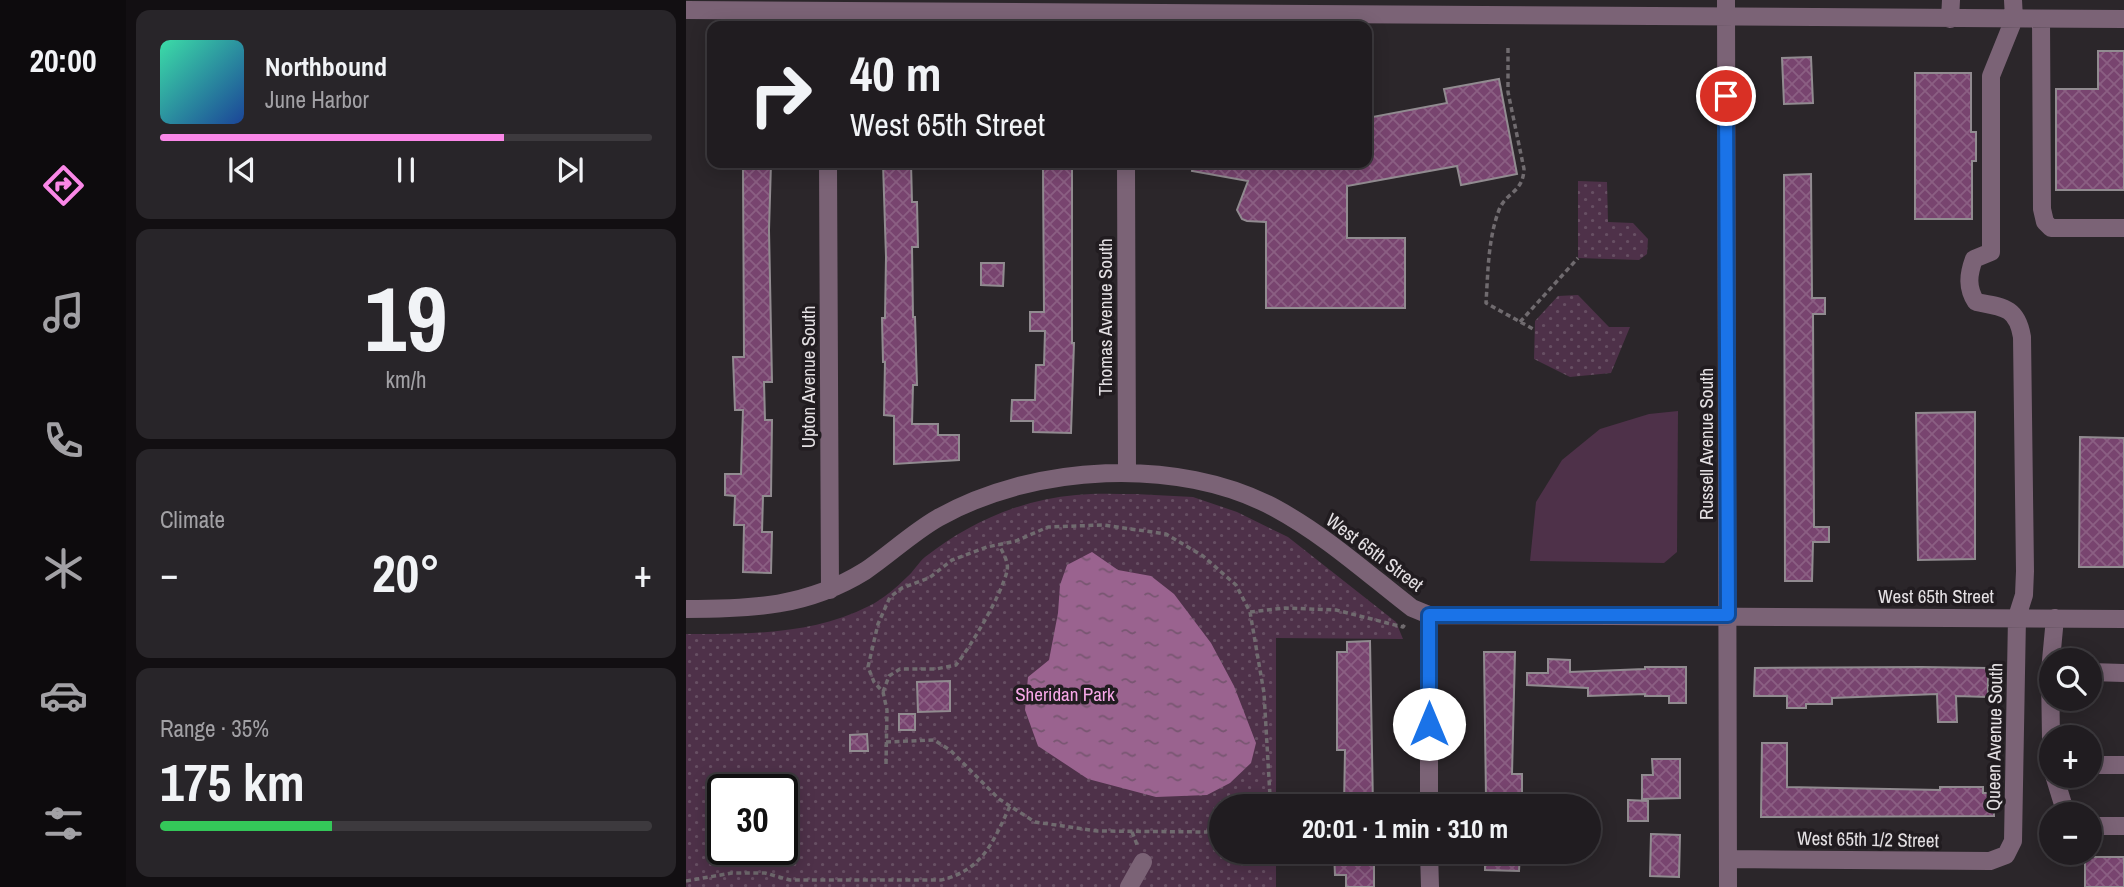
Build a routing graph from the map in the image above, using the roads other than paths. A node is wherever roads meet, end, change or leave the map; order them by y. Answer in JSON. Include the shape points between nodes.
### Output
{"nodes":[{"id":1,"x":1951,"y":0,"type":"edge"},
{"id":2,"x":2013,"y":0,"type":"edge"},
{"id":3,"x":1426,"y":8,"type":"edge"},
{"id":4,"x":1726,"y":8,"type":"edge"},
{"id":5,"x":2073,"y":8,"type":"edge"},
{"id":6,"x":686,"y":10,"type":"edge"},
{"id":7,"x":827,"y":12,"type":"edge"},
{"id":8,"x":1125,"y":13,"type":"edge"},
{"id":9,"x":1950,"y":19,"type":"junction"},
{"id":10,"x":2014,"y":19,"type":"junction"},
{"id":11,"x":2041,"y":19,"type":"junction"},
{"id":12,"x":2124,"y":19,"type":"edge"},
{"id":13,"x":828,"y":168,"type":"edge"},
{"id":14,"x":1126,"y":168,"type":"edge"},
{"id":15,"x":2124,"y":228,"type":"edge"},
{"id":16,"x":1127,"y":472,"type":"junction"},
{"id":17,"x":830,"y":590,"type":"junction"},
{"id":18,"x":686,"y":608,"type":"edge"},
{"id":19,"x":1429,"y":615,"type":"junction"},
{"id":20,"x":1728,"y":615,"type":"junction"},
{"id":21,"x":2017,"y":617,"type":"junction"},
{"id":22,"x":2054,"y":618,"type":"junction"},
{"id":23,"x":2124,"y":618,"type":"edge"},
{"id":24,"x":2052,"y":648,"type":"edge"},
{"id":25,"x":2102,"y":672,"type":"edge"},
{"id":26,"x":2124,"y":673,"type":"edge"},
{"id":27,"x":2102,"y":765,"type":"edge"},
{"id":28,"x":2124,"y":765,"type":"edge"},
{"id":29,"x":1429,"y":794,"type":"edge"},
{"id":30,"x":2102,"y":826,"type":"edge"},
{"id":31,"x":2124,"y":826,"type":"edge"},
{"id":32,"x":2006,"y":855,"type":"joint"},
{"id":33,"x":1728,"y":859,"type":"junction"},
{"id":34,"x":1143,"y":862,"type":"dead end"},
{"id":35,"x":1429,"y":864,"type":"edge"},
{"id":36,"x":1129,"y":887,"type":"edge"},
{"id":37,"x":1430,"y":887,"type":"edge"},
{"id":38,"x":1728,"y":887,"type":"edge"}],
"edges":[{"from":1,"to":9,"type":"street"},
{"from":2,"to":10,"type":"street"},
{"from":3,"to":4,"type":"street"},
{"from":3,"to":8,"type":"street"},
{"from":4,"to":9,"type":"street"},
{"from":4,"to":20,"type":"street","name":"Russell Avenue South"},
{"from":5,"to":11,"type":"street"},
{"from":5,"to":12,"type":"street"},
{"from":6,"to":7,"type":"street"},
{"from":7,"to":8,"type":"street"},
{"from":9,"to":10,"type":"street"},
{"from":10,"to":11,"type":"street"},
{"from":10,"to":21,"type":"street","name":"Queen Avenue South","via":[[1991,76],[1991,251],[1974,259],[1970,292],[1976,302],[2016,315],[2022,337],[2025,571]]},
{"from":11,"to":15,"type":"street","via":[[2045,222],[2051,228]]},
{"from":13,"to":17,"type":"street","name":"Upton Avenue South"},
{"from":14,"to":16,"type":"street","name":"Thomas Avenue South"},
{"from":16,"to":17,"type":"street","name":"West 65th Street","via":[[1056,476],[987,494],[937,518]]},
{"from":16,"to":19,"type":"street","name":"West 65th Street","via":[[1216,483],[1272,506],[1304,524],[1412,608]]},
{"from":17,"to":18,"type":"street","name":"West 65th Street","via":[[785,604]]},
{"from":19,"to":20,"type":"street","name":"West 65th Street"},
{"from":19,"to":29,"type":"street"},
{"from":20,"to":21,"type":"street","name":"West 65th Street"},
{"from":20,"to":33,"type":"street","name":"Russell Avenue South"},
{"from":21,"to":22,"type":"street","name":"West 65th Street"},
{"from":21,"to":32,"type":"street","name":"Queen Avenue South","via":[[2014,841]]},
{"from":22,"to":23,"type":"street","name":"West 65th Street"},
{"from":22,"to":24,"type":"street"},
{"from":25,"to":26,"type":"street"},
{"from":27,"to":28,"type":"street"},
{"from":30,"to":31,"type":"street"},
{"from":32,"to":33,"type":"street","name":"West 65th 1/2 Street","via":[[1990,862]]},
{"from":33,"to":38,"type":"street","name":"Russell Avenue South"},
{"from":34,"to":36,"type":"street"},
{"from":35,"to":37,"type":"street"}]}
